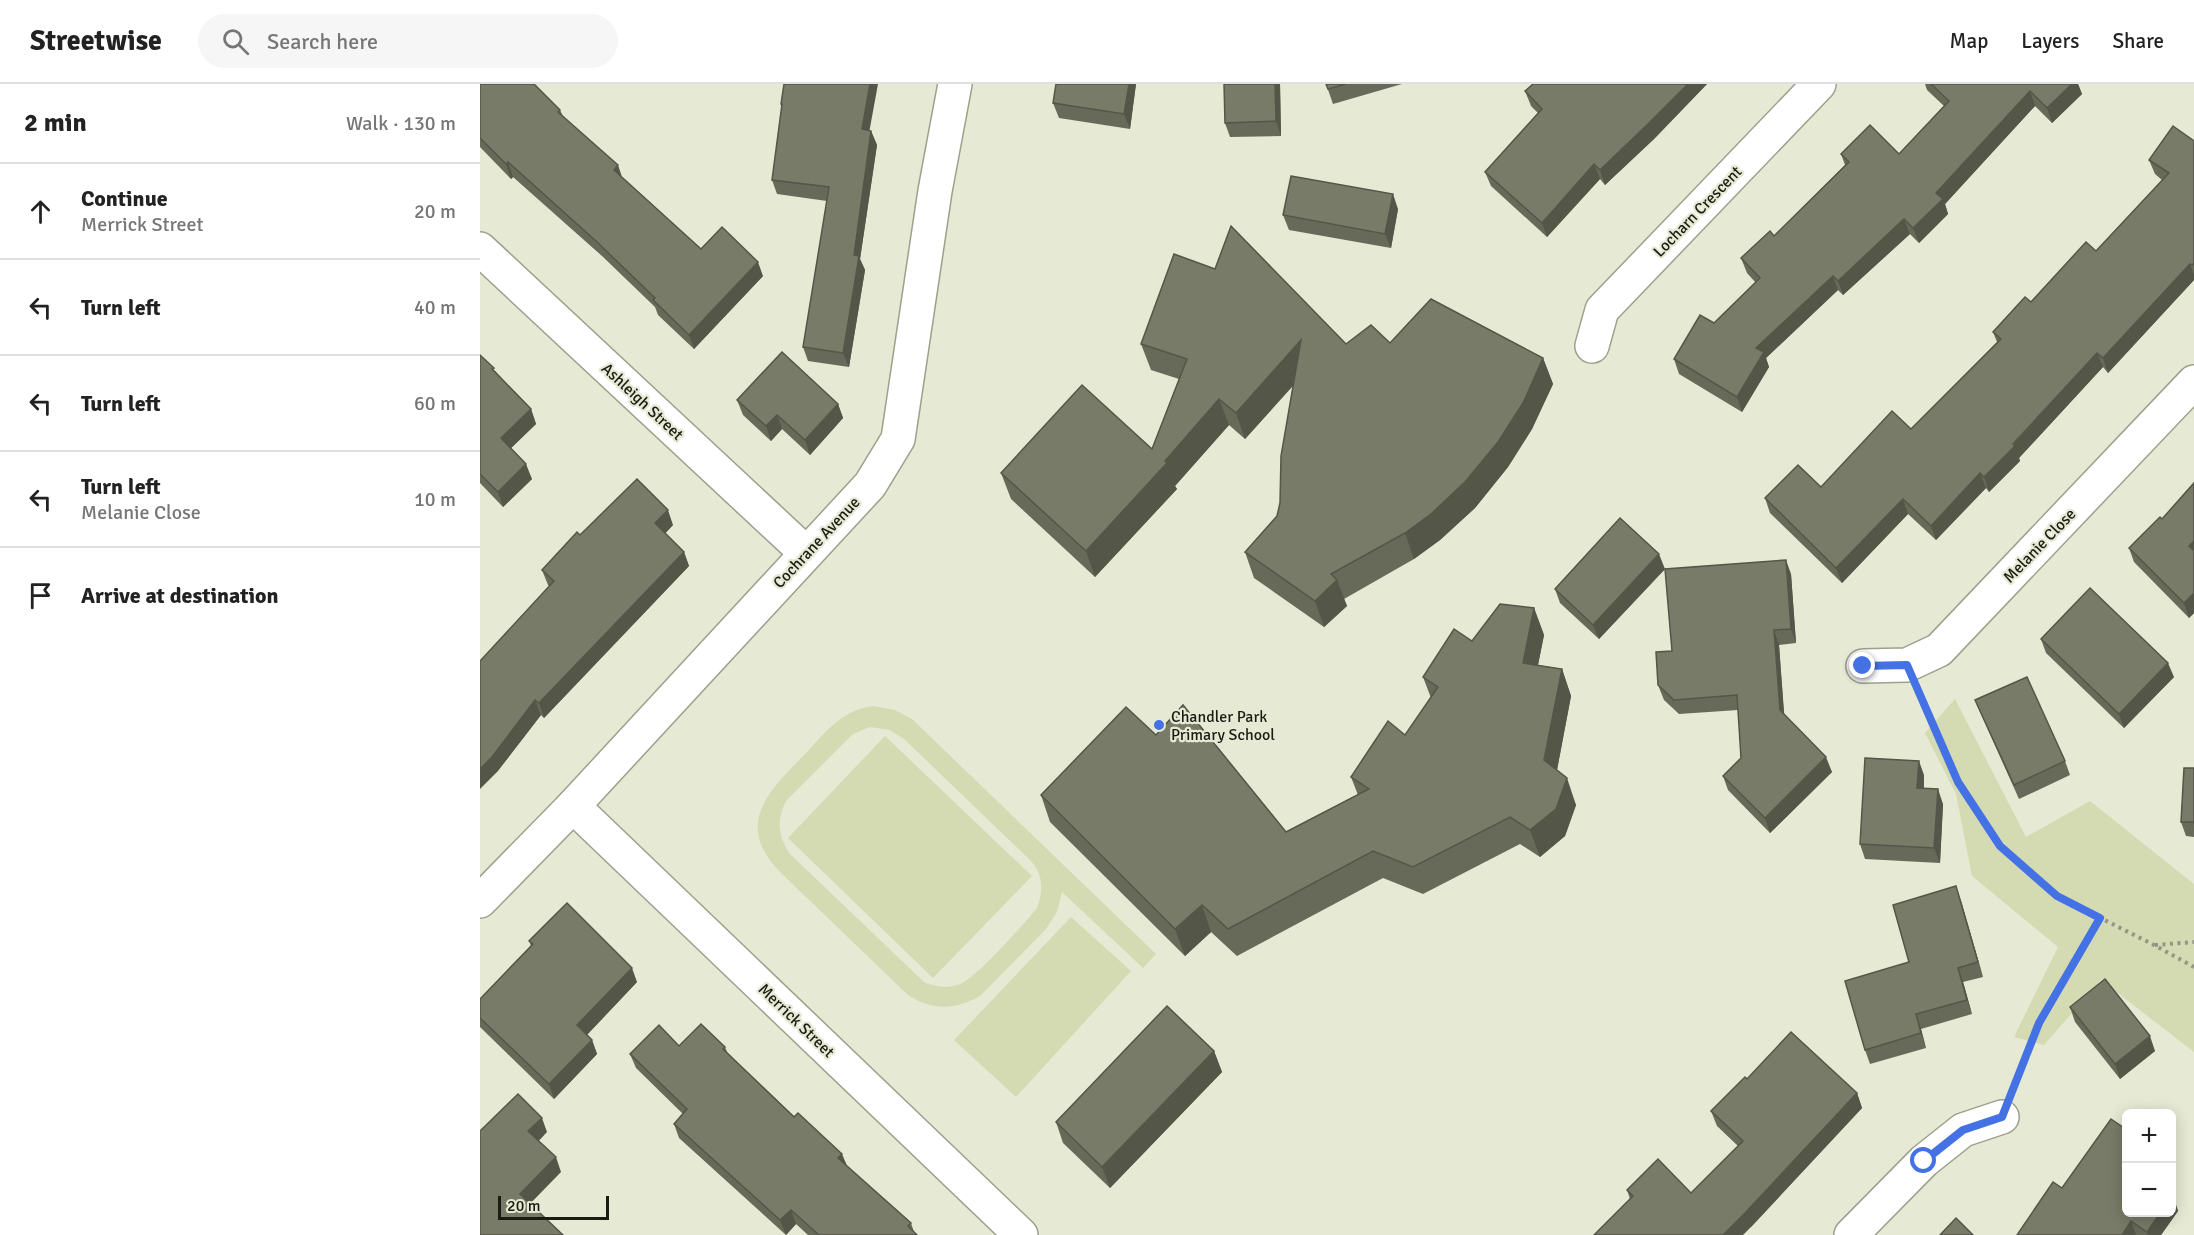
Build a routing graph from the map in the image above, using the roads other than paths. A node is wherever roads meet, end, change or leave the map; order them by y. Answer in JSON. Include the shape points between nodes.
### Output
{"nodes":[{"id":1,"x":955,"y":84,"type":"edge"},
{"id":2,"x":1819,"y":84,"type":"edge"},
{"id":3,"x":480,"y":249,"type":"edge"},
{"id":4,"x":1592,"y":346,"type":"dead end"},
{"id":5,"x":2194,"y":382,"type":"edge"},
{"id":6,"x":806,"y":553,"type":"junction"},
{"id":7,"x":1863,"y":666,"type":"dead end"},
{"id":8,"x":573,"y":806,"type":"junction"},
{"id":9,"x":480,"y":901,"type":"edge"},
{"id":10,"x":2002,"y":1117,"type":"road end"},
{"id":11,"x":1021,"y":1235,"type":"edge"},
{"id":12,"x":1851,"y":1235,"type":"edge"}],
"edges":[{"from":1,"to":6,"type":"street","name":"Cochrane Avenue","via":[[898,439],[870,485]]},
{"from":2,"to":4,"type":"street","name":"Locharn Crescent","via":[[1602,310]]},
{"from":3,"to":6,"type":"street","name":"Ashleigh Street"},
{"from":5,"to":7,"type":"street","name":"Melanie Close","via":[[1940,650],[1907,665]]},
{"from":6,"to":8,"type":"street","name":"Cochrane Avenue"},
{"from":8,"to":9,"type":"street","name":"Cochrane Avenue"},
{"from":8,"to":11,"type":"street","name":"Merrick Street"},
{"from":10,"to":12,"type":"street","via":[[1963,1130],[1924,1161]]}]}
